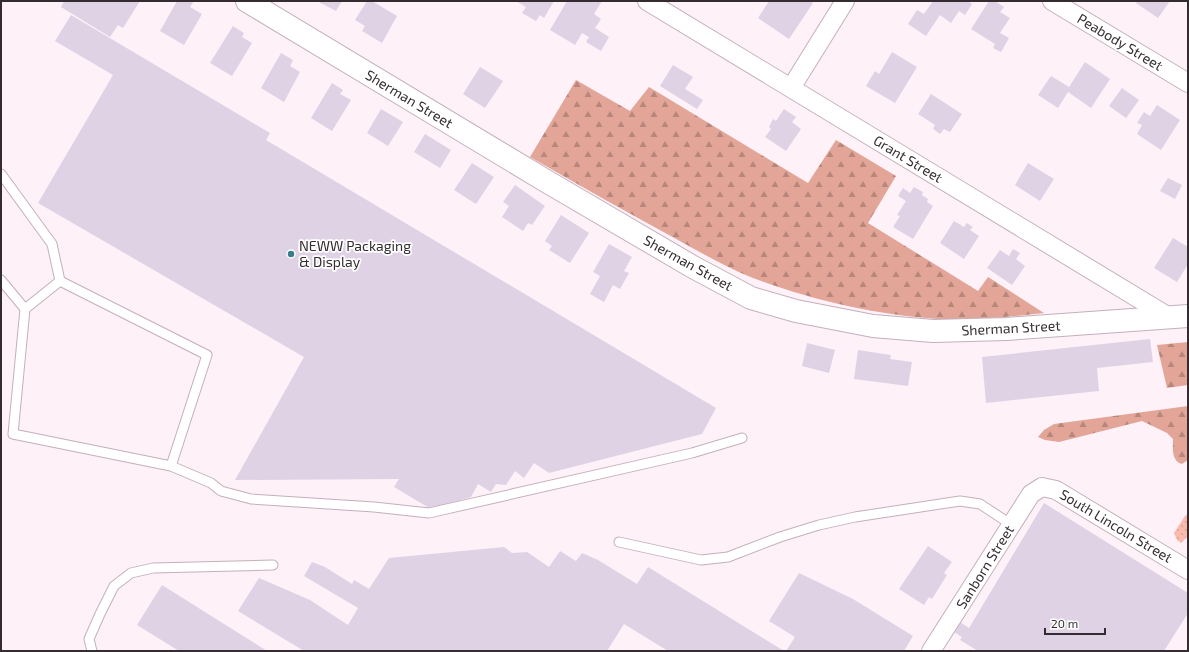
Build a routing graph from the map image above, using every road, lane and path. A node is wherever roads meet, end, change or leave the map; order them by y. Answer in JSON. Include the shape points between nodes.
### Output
{"nodes":[{"id":1,"x":247,"y":1,"type":"edge"},
{"id":2,"x":647,"y":1,"type":"edge"},
{"id":3,"x":845,"y":1,"type":"edge"},
{"id":4,"x":1052,"y":1,"type":"edge"},
{"id":5,"x":1188,"y":83,"type":"edge"},
{"id":6,"x":791,"y":88,"type":"junction"},
{"id":7,"x":1,"y":174,"type":"edge"},
{"id":8,"x":1,"y":280,"type":"edge"},
{"id":9,"x":60,"y":281,"type":"junction"},
{"id":10,"x":25,"y":309,"type":"junction"},
{"id":11,"x":1178,"y":317,"type":"edge"},
{"id":12,"x":742,"y":438,"type":"dead end"},
{"id":13,"x":171,"y":466,"type":"junction"},
{"id":14,"x":1042,"y":487,"type":"joint"},
{"id":15,"x":1012,"y":525,"type":"junction"},
{"id":16,"x":619,"y":542,"type":"dead end"},
{"id":17,"x":273,"y":565,"type":"dead end"},
{"id":18,"x":1188,"y":570,"type":"edge"},
{"id":19,"x":92,"y":651,"type":"edge"},
{"id":20,"x":931,"y":651,"type":"edge"}],
"edges":[{"from":1,"to":11,"type":"street","name":"Sherman Street","via":[[546,181],[693,267],[752,298],[796,311],[873,326],[933,331],[1006,329]]},
{"from":2,"to":6,"type":"street","name":"Grant Street"},
{"from":3,"to":6,"type":"street"},
{"from":4,"to":5,"type":"street","name":"Peabody Street"},
{"from":6,"to":11,"type":"street","name":"Grant Street"},
{"from":7,"to":9,"type":"lane","via":[[52,244]]},
{"from":8,"to":10,"type":"lane"},
{"from":9,"to":10,"type":"lane"},
{"from":9,"to":13,"type":"lane","via":[[207,355]]},
{"from":10,"to":13,"type":"lane","via":[[13,434]]},
{"from":12,"to":13,"type":"lane","via":[[692,453],[429,513],[251,499],[221,491],[210,483]]},
{"from":14,"to":15,"type":"street","name":"Sanborn Street","via":[[1031,494]]},
{"from":14,"to":18,"type":"street","name":"South Lincoln Street","via":[[1056,490]]},
{"from":15,"to":16,"type":"lane","via":[[980,504],[960,501],[819,525],[728,557],[701,560]]},
{"from":15,"to":20,"type":"street","name":"Sanborn Street"},
{"from":17,"to":19,"type":"lane","via":[[153,568],[131,573],[114,586],[100,614],[89,639]]}]}
